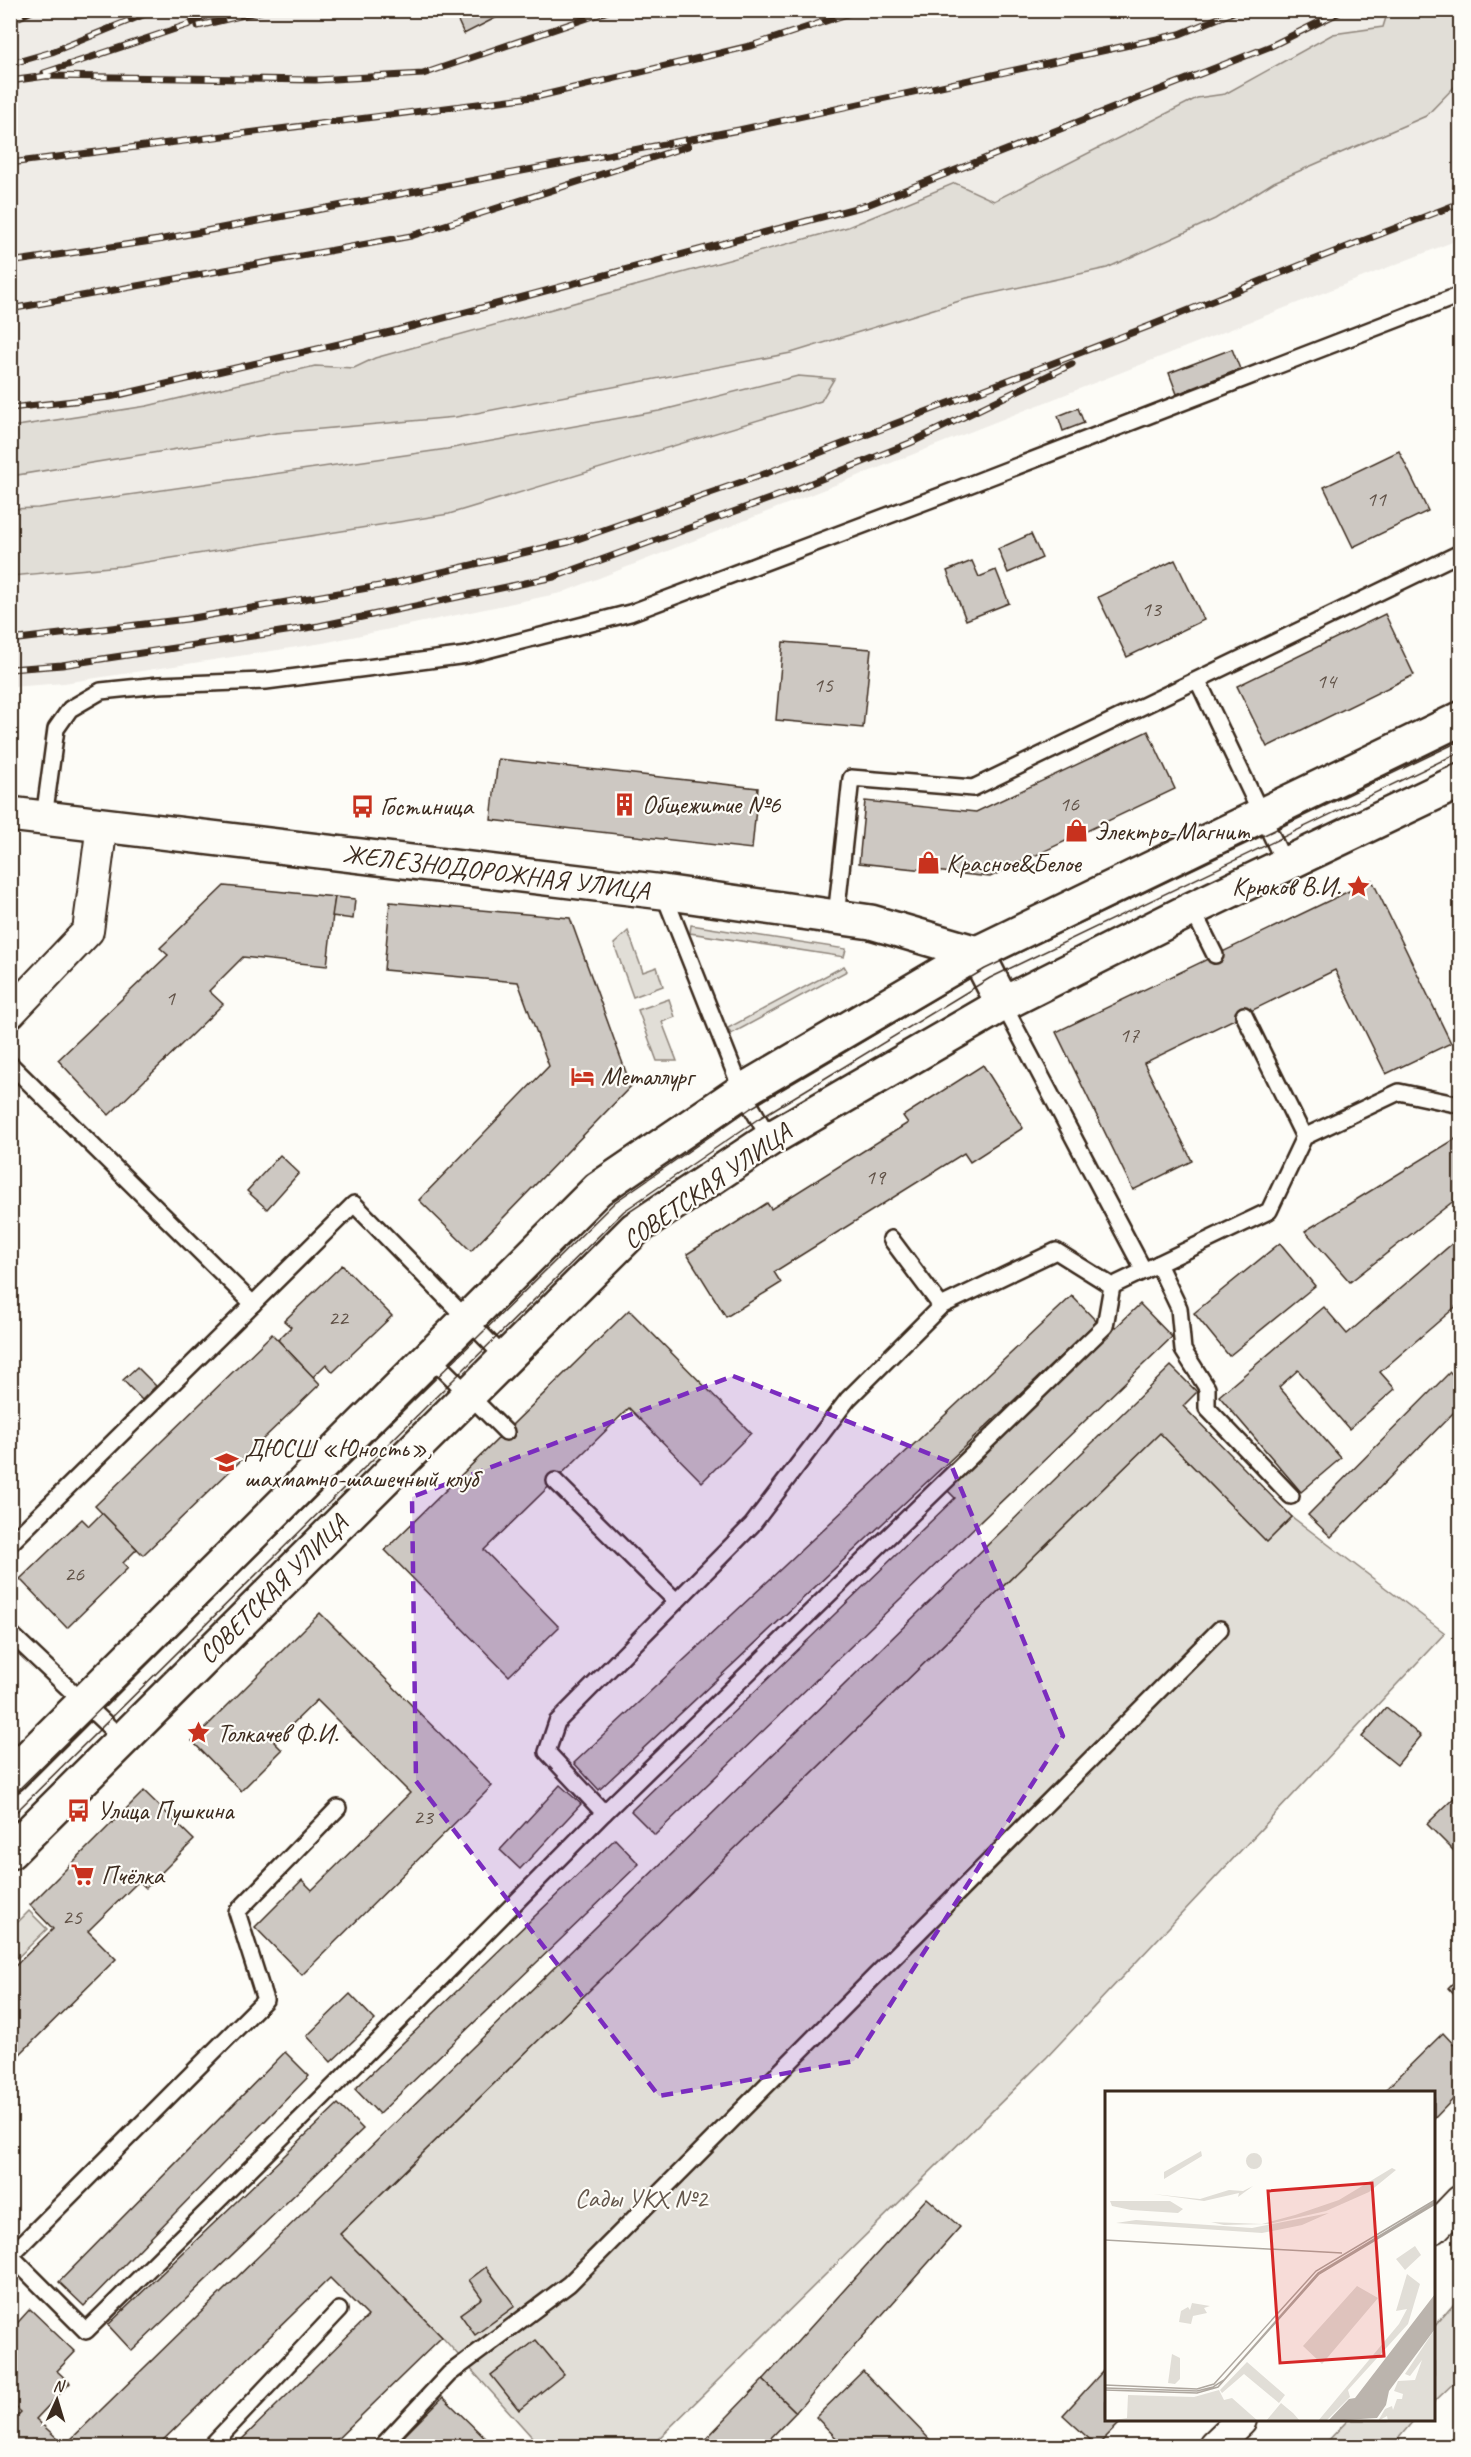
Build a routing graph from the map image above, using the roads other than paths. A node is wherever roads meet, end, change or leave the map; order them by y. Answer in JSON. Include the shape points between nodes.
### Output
{"nodes":[{"id":1,"x":1461,"y":295,"type":"edge"},
{"id":2,"x":1461,"y":553,"type":"edge"},
{"id":3,"x":1198,"y":681,"type":"junction"},
{"id":4,"x":1461,"y":719,"type":"edge"},
{"id":5,"x":1461,"y":781,"type":"edge"},
{"id":6,"x":10,"y":814,"type":"edge"},
{"id":7,"x":1262,"y":814,"type":"junction"},
{"id":8,"x":44,"y":818,"type":"junction"},
{"id":9,"x":102,"y":825,"type":"junction"},
{"id":10,"x":1285,"y":864,"type":"junction"},
{"id":11,"x":663,"y":892,"type":"junction"},
{"id":12,"x":1192,"y":909,"type":"junction"},
{"id":13,"x":836,"y":917,"type":"junction"},
{"id":14,"x":977,"y":953,"type":"junction"},
{"id":15,"x":1215,"y":955,"type":"dead end"},
{"id":16,"x":1003,"y":1004,"type":"junction"},
{"id":17,"x":10,"y":1013,"type":"edge"},
{"id":18,"x":1244,"y":1015,"type":"dead end"},
{"id":19,"x":10,"y":1064,"type":"edge"},
{"id":20,"x":742,"y":1091,"type":"junction"},
{"id":21,"x":1461,"y":1105,"type":"edge"},
{"id":22,"x":1304,"y":1137,"type":"junction"},
{"id":23,"x":770,"y":1139,"type":"junction"},
{"id":24,"x":891,"y":1239,"type":"dead end"},
{"id":25,"x":1158,"y":1264,"type":"junction"},
{"id":26,"x":1144,"y":1271,"type":"junction"},
{"id":27,"x":1112,"y":1286,"type":"junction"},
{"id":28,"x":253,"y":1304,"type":"junction"},
{"id":29,"x":941,"y":1306,"type":"junction"},
{"id":30,"x":466,"y":1318,"type":"junction"},
{"id":31,"x":429,"y":1355,"type":"junction"},
{"id":32,"x":505,"y":1358,"type":"junction"},
{"id":33,"x":469,"y":1395,"type":"junction"},
{"id":34,"x":506,"y":1432,"type":"dead end"},
{"id":35,"x":555,"y":1481,"type":"dead end"},
{"id":36,"x":1291,"y":1496,"type":"dead end"},
{"id":37,"x":10,"y":1544,"type":"edge"},
{"id":38,"x":675,"y":1600,"type":"junction"},
{"id":39,"x":1220,"y":1629,"type":"dead end"},
{"id":40,"x":10,"y":1633,"type":"edge"},
{"id":41,"x":83,"y":1703,"type":"junction"},
{"id":42,"x":122,"y":1739,"type":"junction"},
{"id":43,"x":10,"y":1776,"type":"edge"},
{"id":44,"x":338,"y":1808,"type":"dead end"},
{"id":45,"x":604,"y":1813,"type":"junction"},
{"id":46,"x":10,"y":1852,"type":"edge"},
{"id":47,"x":1461,"y":2201,"type":"edge"},
{"id":48,"x":1435,"y":2227,"type":"edge"},
{"id":49,"x":11,"y":2256,"type":"edge"},
{"id":50,"x":339,"y":2310,"type":"dead end"},
{"id":51,"x":1240,"y":2421,"type":"edge"},
{"id":52,"x":211,"y":2446,"type":"edge"},
{"id":53,"x":382,"y":2446,"type":"edge"},
{"id":54,"x":1214,"y":2446,"type":"edge"}],
"edges":[{"from":1,"to":8,"type":"lane","via":[[630,613],[467,655],[266,681],[101,691],[70,709],[56,729]]},
{"from":2,"to":3,"type":"lane"},
{"from":3,"to":7,"type":"lane"},
{"from":3,"to":13,"type":"lane","via":[[973,788],[851,778]]},
{"from":4,"to":7,"type":"main road"},
{"from":5,"to":10,"type":"main road","name":"СОВЕТСКАЯ УЛИЦА"},
{"from":6,"to":8,"type":"main road","name":"ЖЕЛЕЗНОДОРОЖНАЯ УЛИЦА"},
{"from":7,"to":10,"type":"lane"},
{"from":7,"to":14,"type":"main road"},
{"from":8,"to":9,"type":"main road","name":"ЖЕЛЕЗНОДОРОЖНАЯ УЛИЦА"},
{"from":9,"to":11,"type":"main road","name":"ЖЕЛЕЗНОДОРОЖНАЯ УЛИЦА"},
{"from":9,"to":17,"type":"street","via":[[88,931]]},
{"from":10,"to":12,"type":"main road","name":"СОВЕТСКАЯ УЛИЦА"},
{"from":11,"to":13,"type":"main road","name":"ЖЕЛЕЗНОДОРОЖНАЯ УЛИЦА"},
{"from":11,"to":20,"type":"lane"},
{"from":12,"to":15,"type":"lane"},
{"from":12,"to":16,"type":"main road","name":"СОВЕТСКАЯ УЛИЦА"},
{"from":13,"to":14,"type":"main road","name":"ЖЕЛЕЗНОДОРОЖНАЯ УЛИЦА","via":[[870,922]]},
{"from":14,"to":16,"type":"main road"},
{"from":14,"to":20,"type":"main road"},
{"from":16,"to":23,"type":"main road","name":"СОВЕТСКАЯ УЛИЦА"},
{"from":16,"to":26,"type":"lane"},
{"from":18,"to":22,"type":"lane"},
{"from":19,"to":28,"type":"lane"},
{"from":20,"to":23,"type":"lane"},
{"from":20,"to":30,"type":"main road","via":[[598,1190]]},
{"from":21,"to":22,"type":"lane","via":[[1399,1092]]},
{"from":22,"to":25,"type":"lane","via":[[1269,1211]]},
{"from":23,"to":32,"type":"main road","name":"СОВЕТСКАЯ УЛИЦА","via":[[635,1229]]},
{"from":24,"to":29,"type":"lane"},
{"from":25,"to":26,"type":"lane"},
{"from":25,"to":36,"type":"lane","via":[[1179,1308],[1183,1350],[1207,1388],[1207,1408]]},
{"from":26,"to":27,"type":"lane"},
{"from":27,"to":29,"type":"lane","via":[[1056,1251]]},
{"from":27,"to":45,"type":"lane","via":[[1105,1326]]},
{"from":28,"to":30,"type":"lane","via":[[354,1204]]},
{"from":28,"to":37,"type":"lane"},
{"from":29,"to":38,"type":"lane","via":[[848,1399],[753,1525]]},
{"from":30,"to":31,"type":"main road"},
{"from":30,"to":32,"type":"lane"},
{"from":31,"to":33,"type":"lane"},
{"from":31,"to":41,"type":"main road"},
{"from":32,"to":33,"type":"main road","name":"СОВЕТСКАЯ УЛИЦА"},
{"from":33,"to":34,"type":"lane"},
{"from":33,"to":42,"type":"main road","name":"СОВЕТСКАЯ УЛИЦА"},
{"from":35,"to":38,"type":"lane"},
{"from":38,"to":45,"type":"lane","via":[[557,1722],[548,1752]]},
{"from":39,"to":53,"type":"lane","via":[[569,2284],[449,2374]]},
{"from":40,"to":41,"type":"lane"},
{"from":41,"to":42,"type":"lane"},
{"from":41,"to":43,"type":"main road"},
{"from":42,"to":46,"type":"main road","name":"СОВЕТСКАЯ УЛИЦА"},
{"from":44,"to":49,"type":"lane","via":[[237,1912],[265,2000]]},
{"from":45,"to":49,"type":"lane","via":[[86,2331]]},
{"from":47,"to":48,"type":"street"},
{"from":50,"to":52,"type":"lane"},
{"from":51,"to":54,"type":"street"}]}
